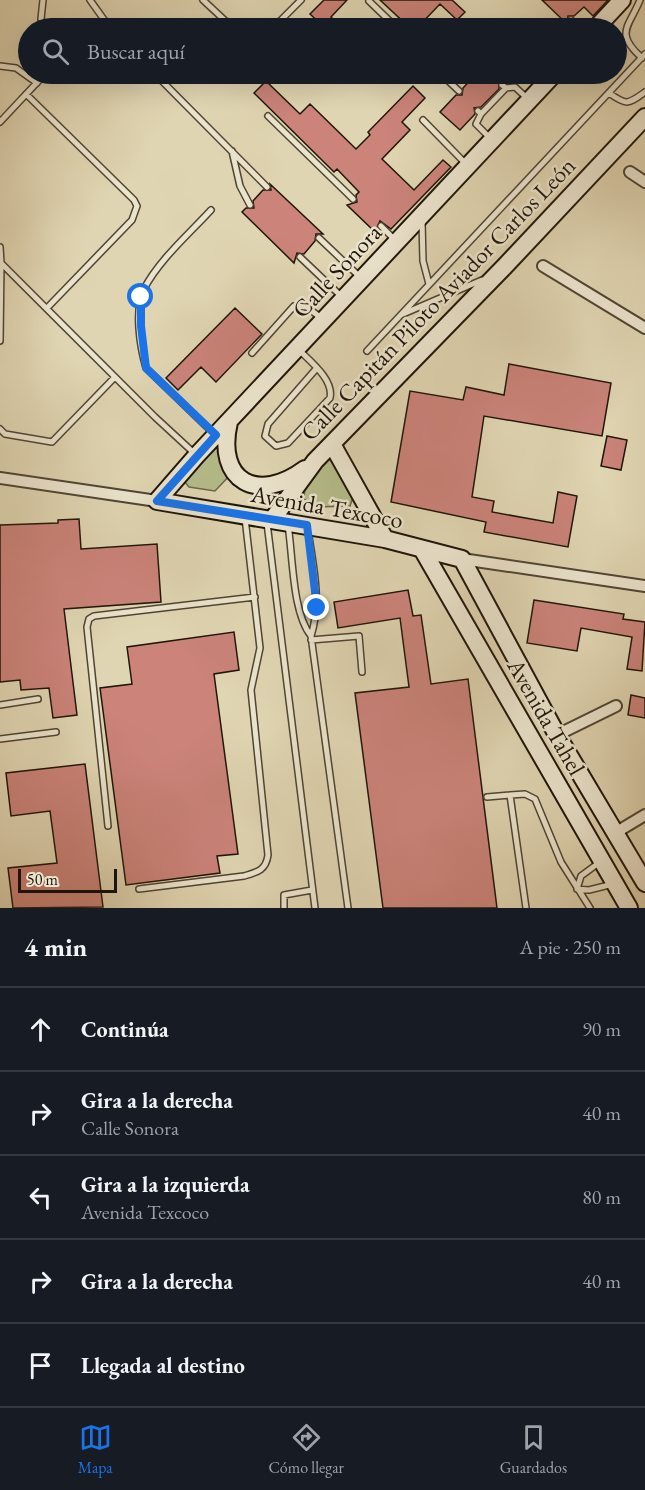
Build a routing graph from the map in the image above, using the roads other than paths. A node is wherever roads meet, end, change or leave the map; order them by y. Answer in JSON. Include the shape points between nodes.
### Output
{"nodes":[{"id":1,"x":43,"y":0,"type":"edge"},
{"id":2,"x":90,"y":0,"type":"edge"},
{"id":3,"x":203,"y":0,"type":"edge"},
{"id":4,"x":301,"y":0,"type":"edge"},
{"id":5,"x":622,"y":0,"type":"edge"},
{"id":6,"x":640,"y":0,"type":"edge"},
{"id":7,"x":369,"y":1,"type":"edge"},
{"id":8,"x":41,"y":18,"type":"dead end"},
{"id":9,"x":103,"y":18,"type":"edge"},
{"id":10,"x":222,"y":18,"type":"edge"},
{"id":11,"x":283,"y":18,"type":"edge"},
{"id":12,"x":387,"y":18,"type":"edge"},
{"id":13,"x":605,"y":18,"type":"edge"},
{"id":14,"x":627,"y":23,"type":"edge"},
{"id":15,"x":627,"y":42,"type":"edge"},
{"id":16,"x":643,"y":56,"type":"edge"},
{"id":17,"x":0,"y":66,"type":"edge"},
{"id":18,"x":18,"y":69,"type":"edge"},
{"id":19,"x":627,"y":73,"type":"edge"},
{"id":20,"x":35,"y":84,"type":"edge"},
{"id":21,"x":165,"y":84,"type":"edge"},
{"id":22,"x":451,"y":84,"type":"edge"},
{"id":23,"x":544,"y":84,"type":"edge"},
{"id":24,"x":617,"y":84,"type":"edge"},
{"id":25,"x":459,"y":92,"type":"dead end"},
{"id":26,"x":645,"y":92,"type":"edge"},
{"id":27,"x":609,"y":93,"type":"junction"},
{"id":28,"x":26,"y":94,"type":"junction"},
{"id":29,"x":529,"y":100,"type":"junction"},
{"id":30,"x":268,"y":116,"type":"dead end"},
{"id":31,"x":645,"y":117,"type":"edge"},
{"id":32,"x":2,"y":118,"type":"edge"},
{"id":33,"x":423,"y":120,"type":"dead end"},
{"id":34,"x":492,"y":140,"type":"junction"},
{"id":35,"x":232,"y":149,"type":"junction"},
{"id":36,"x":467,"y":165,"type":"junction"},
{"id":37,"x":630,"y":172,"type":"dead end"},
{"id":38,"x":645,"y":182,"type":"edge"},
{"id":39,"x":267,"y":187,"type":"dead end"},
{"id":40,"x":353,"y":199,"type":"dead end"},
{"id":41,"x":250,"y":204,"type":"dead end"},
{"id":42,"x":211,"y":210,"type":"dead end"},
{"id":43,"x":423,"y":213,"type":"junction"},
{"id":44,"x":381,"y":226,"type":"dead end"},
{"id":45,"x":319,"y":238,"type":"dead end"},
{"id":46,"x":397,"y":242,"type":"junction"},
{"id":47,"x":0,"y":248,"type":"edge"},
{"id":48,"x":300,"y":257,"type":"dead end"},
{"id":49,"x":1,"y":263,"type":"edge"},
{"id":50,"x":505,"y":266,"type":"junction"},
{"id":51,"x":543,"y":266,"type":"dead end"},
{"id":52,"x":362,"y":279,"type":"junction"},
{"id":53,"x":429,"y":284,"type":"junction"},
{"id":54,"x":344,"y":298,"type":"junction"},
{"id":55,"x":47,"y":308,"type":"junction"},
{"id":56,"x":401,"y":315,"type":"junction"},
{"id":57,"x":323,"y":320,"type":"junction"},
{"id":58,"x":645,"y":328,"type":"edge"},
{"id":59,"x":0,"y":341,"type":"edge"},
{"id":60,"x":298,"y":349,"type":"junction"},
{"id":61,"x":367,"y":351,"type":"dead end"},
{"id":62,"x":252,"y":353,"type":"dead end"},
{"id":63,"x":316,"y":369,"type":"junction"},
{"id":64,"x":115,"y":377,"type":"junction"},
{"id":65,"x":229,"y":421,"type":"junction"},
{"id":66,"x":0,"y":429,"type":"edge"},
{"id":67,"x":216,"y":435,"type":"junction"},
{"id":68,"x":332,"y":444,"type":"junction"},
{"id":69,"x":197,"y":455,"type":"junction"},
{"id":70,"x":315,"y":461,"type":"junction"},
{"id":71,"x":0,"y":477,"type":"edge"},
{"id":72,"x":157,"y":501,"type":"junction"},
{"id":73,"x":244,"y":516,"type":"junction"},
{"id":74,"x":276,"y":521,"type":"junction"},
{"id":75,"x":307,"y":525,"type":"junction"},
{"id":76,"x":385,"y":539,"type":"junction"},
{"id":77,"x":422,"y":549,"type":"junction"},
{"id":78,"x":462,"y":559,"type":"junction"},
{"id":79,"x":645,"y":586,"type":"edge"},
{"id":80,"x":255,"y":597,"type":"junction"},
{"id":81,"x":311,"y":638,"type":"junction"},
{"id":82,"x":362,"y":672,"type":"dead end"},
{"id":83,"x":38,"y":699,"type":"dead end"},
{"id":84,"x":0,"y":705,"type":"edge"},
{"id":85,"x":616,"y":706,"type":"dead end"},
{"id":86,"x":56,"y":732,"type":"dead end"},
{"id":87,"x":558,"y":735,"type":"junction"},
{"id":88,"x":0,"y":739,"type":"edge"},
{"id":89,"x":510,"y":795,"type":"junction"},
{"id":90,"x":487,"y":797,"type":"dead end"},
{"id":91,"x":645,"y":815,"type":"edge"},
{"id":92,"x":108,"y":826,"type":"dead end"},
{"id":93,"x":615,"y":833,"type":"junction"},
{"id":94,"x":601,"y":861,"type":"junction"},
{"id":95,"x":614,"y":883,"type":"junction"},
{"id":96,"x":645,"y":883,"type":"edge"},
{"id":97,"x":139,"y":889,"type":"dead end"},
{"id":98,"x":577,"y":889,"type":"junction"},
{"id":99,"x":312,"y":890,"type":"junction"},
{"id":100,"x":284,"y":908,"type":"edge"},
{"id":101,"x":315,"y":908,"type":"edge"},
{"id":102,"x":348,"y":908,"type":"edge"},
{"id":103,"x":525,"y":908,"type":"edge"},
{"id":104,"x":590,"y":908,"type":"edge"},
{"id":105,"x":629,"y":908,"type":"edge"}],
"edges":[{"from":1,"to":8,"type":"lane"},
{"from":2,"to":9,"type":"lane"},
{"from":3,"to":10,"type":"lane"},
{"from":4,"to":11,"type":"lane"},
{"from":5,"to":13,"type":"street"},
{"from":6,"to":14,"type":"lane"},
{"from":7,"to":12,"type":"lane"},
{"from":15,"to":16,"type":"lane"},
{"from":16,"to":19,"type":"lane"},
{"from":17,"to":18,"type":"lane"},
{"from":20,"to":28,"type":"lane"},
{"from":21,"to":35,"type":"lane"},
{"from":22,"to":25,"type":"lane"},
{"from":23,"to":29,"type":"street","name":"Calle Sonora"},
{"from":24,"to":27,"type":"lane"},
{"from":26,"to":27,"type":"lane","via":[[627,103]]},
{"from":27,"to":53,"type":"lane"},
{"from":28,"to":32,"type":"lane"},
{"from":28,"to":55,"type":"lane","via":[[121,186],[136,206],[132,220]]},
{"from":29,"to":34,"type":"street","name":"Calle Sonora"},
{"from":29,"to":34,"type":"lane","via":[[515,87],[504,87],[479,112],[476,124]]},
{"from":30,"to":40,"type":"lane"},
{"from":31,"to":50,"type":"street","name":"Calle Capitán Piloto Aviador Carlos León"},
{"from":33,"to":36,"type":"lane"},
{"from":34,"to":36,"type":"street","name":"Calle Sonora"},
{"from":35,"to":39,"type":"lane"},
{"from":35,"to":41,"type":"lane","via":[[240,186]]},
{"from":36,"to":43,"type":"street","name":"Calle Sonora"},
{"from":37,"to":38,"type":"street"},
{"from":42,"to":67,"type":"lane","via":[[155,273],[144,289],[140,308],[146,368]]},
{"from":43,"to":46,"type":"street","name":"Calle Sonora"},
{"from":43,"to":53,"type":"lane","via":[[423,261]]},
{"from":44,"to":46,"type":"lane"},
{"from":45,"to":52,"type":"lane"},
{"from":46,"to":52,"type":"street","name":"Calle Sonora"},
{"from":47,"to":49,"type":"lane"},
{"from":48,"to":54,"type":"lane"},
{"from":49,"to":55,"type":"lane"},
{"from":49,"to":59,"type":"lane"},
{"from":50,"to":56,"type":"lane"},
{"from":50,"to":68,"type":"street","name":"Calle Capitán Piloto Aviador Carlos León"},
{"from":51,"to":58,"type":"street"},
{"from":52,"to":54,"type":"street","name":"Calle Sonora"},
{"from":53,"to":56,"type":"lane"},
{"from":54,"to":57,"type":"street","name":"Calle Sonora"},
{"from":55,"to":64,"type":"lane"},
{"from":56,"to":61,"type":"lane"},
{"from":57,"to":60,"type":"street","name":"Calle Sonora"},
{"from":57,"to":62,"type":"lane","via":[[306,307],[294,306]]},
{"from":60,"to":63,"type":"lane"},
{"from":60,"to":65,"type":"street","name":"Calle Sonora"},
{"from":63,"to":63,"type":"lane","via":[[267,424],[265,436],[276,446],[288,443],[330,398],[330,386]]},
{"from":64,"to":66,"type":"lane","via":[[52,441],[5,434]]},
{"from":64,"to":69,"type":"lane"},
{"from":65,"to":67,"type":"street","name":"Calle Sonora"},
{"from":65,"to":70,"type":"street","via":[[226,460],[254,485],[275,486]]},
{"from":67,"to":69,"type":"street","name":"Calle Sonora"},
{"from":68,"to":70,"type":"street","name":"Calle Capitán Piloto Aviador Carlos León"},
{"from":68,"to":76,"type":"street"},
{"from":69,"to":72,"type":"street","name":"Calle Sonora"},
{"from":70,"to":74,"type":"street","name":"Calle Capitán Piloto Aviador Carlos León"},
{"from":71,"to":72,"type":"street","name":"Avenida Texcoco"},
{"from":72,"to":73,"type":"street","name":"Avenida Texcoco"},
{"from":73,"to":74,"type":"street","name":"Avenida Texcoco"},
{"from":73,"to":80,"type":"lane"},
{"from":74,"to":75,"type":"street","name":"Avenida Texcoco"},
{"from":74,"to":81,"type":"lane","via":[[303,626]]},
{"from":74,"to":99,"type":"lane"},
{"from":75,"to":76,"type":"street","name":"Avenida Texcoco"},
{"from":75,"to":81,"type":"lane","via":[[317,595]]},
{"from":76,"to":77,"type":"street","name":"Avenida Texcoco"},
{"from":77,"to":78,"type":"street","name":"Avenida Texcoco"},
{"from":77,"to":94,"type":"street","name":"Avenida Tahel"},
{"from":78,"to":79,"type":"street","name":"Avenida Texcoco"},
{"from":78,"to":87,"type":"street","name":"Avenida Tahel"},
{"from":80,"to":92,"type":"lane","via":[[94,616],[89,620]]},
{"from":80,"to":97,"type":"lane","via":[[260,648],[251,690],[267,863],[258,873],[244,876]]},
{"from":81,"to":82,"type":"lane","via":[[358,636]]},
{"from":81,"to":102,"type":"lane"},
{"from":83,"to":84,"type":"lane"},
{"from":85,"to":87,"type":"street"},
{"from":86,"to":88,"type":"lane"},
{"from":87,"to":93,"type":"street","name":"Avenida Tahel"},
{"from":89,"to":90,"type":"lane"},
{"from":89,"to":98,"type":"lane","via":[[525,794],[536,799],[561,862]]},
{"from":89,"to":103,"type":"lane"},
{"from":91,"to":93,"type":"street"},
{"from":93,"to":96,"type":"street","name":"Avenida Tahel"},
{"from":94,"to":95,"type":"street","name":"Avenida Tahel"},
{"from":94,"to":98,"type":"lane","via":[[581,876]]},
{"from":95,"to":98,"type":"lane"},
{"from":95,"to":105,"type":"street","name":"Avenida Tahel"},
{"from":98,"to":104,"type":"lane"},
{"from":99,"to":100,"type":"lane","via":[[284,895]]},
{"from":99,"to":101,"type":"lane"}]}
